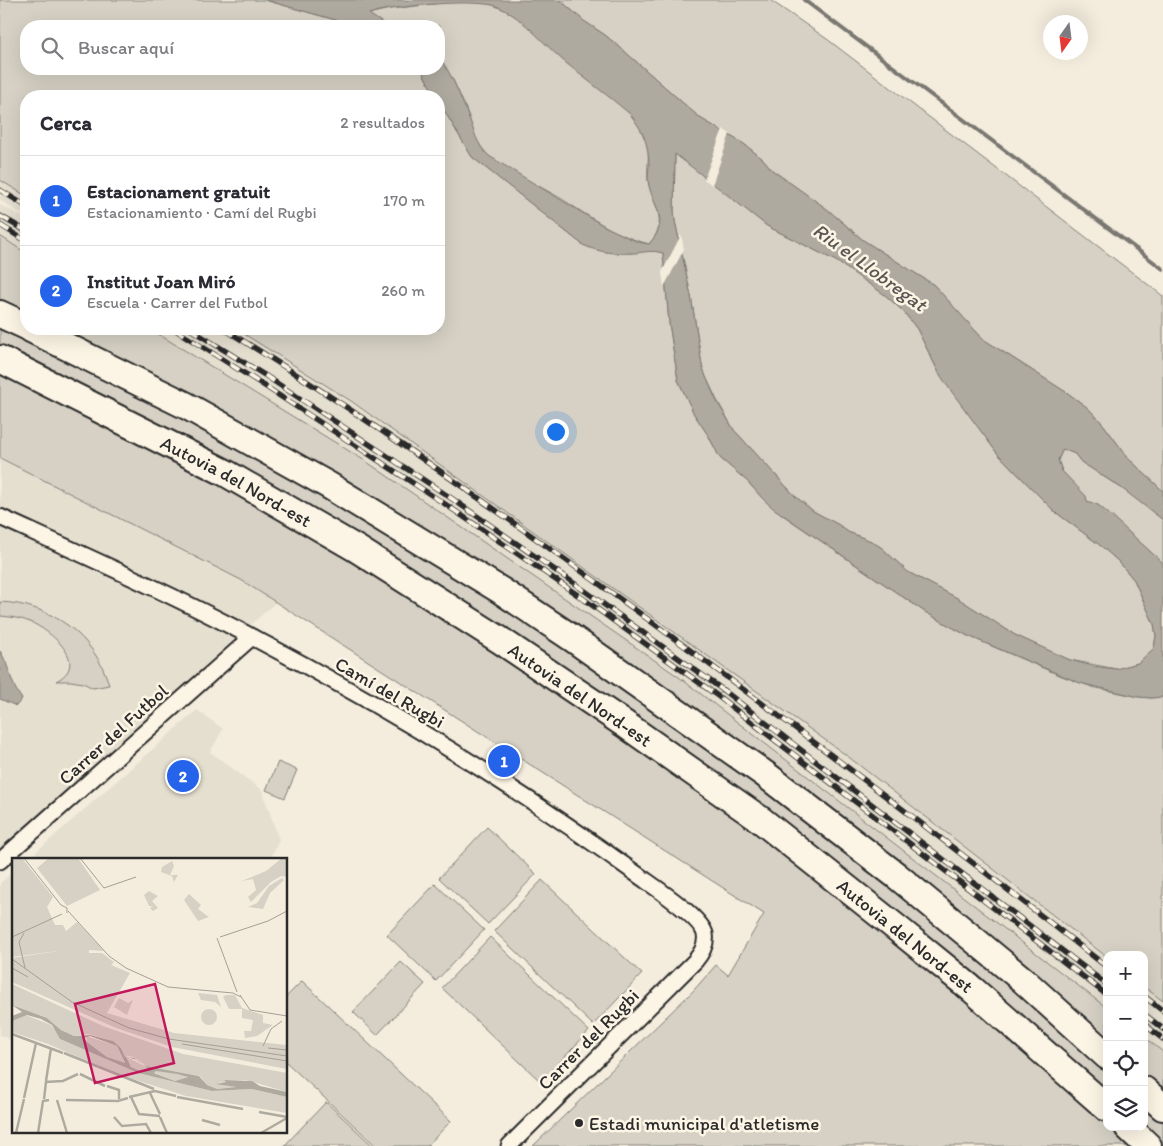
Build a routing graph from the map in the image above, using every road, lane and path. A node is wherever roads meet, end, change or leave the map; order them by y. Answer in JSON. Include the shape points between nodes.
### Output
{"nodes":[{"id":1,"x":0,"y":314,"type":"edge"},
{"id":2,"x":20,"y":323,"type":"edge"},
{"id":3,"x":43,"y":335,"type":"edge"},
{"id":4,"x":0,"y":359,"type":"edge"},
{"id":5,"x":0,"y":517,"type":"edge"},
{"id":6,"x":252,"y":637,"type":"junction"},
{"id":7,"x":0,"y":861,"type":"edge"},
{"id":8,"x":695,"y":961,"type":"joint"},
{"id":9,"x":1103,"y":1052,"type":"edge"},
{"id":10,"x":1148,"y":1094,"type":"edge"},
{"id":11,"x":1103,"y":1104,"type":"edge"},
{"id":12,"x":1163,"y":1107,"type":"edge"},
{"id":13,"x":1132,"y":1131,"type":"edge"},
{"id":14,"x":509,"y":1146,"type":"edge"},
{"id":15,"x":1148,"y":1146,"type":"edge"}],
"edges":[{"from":1,"to":2,"type":"highway"},
{"from":3,"to":9,"type":"highway","name":"Autovia del Nord-est","via":[[187,406],[328,485],[572,638],[766,775],[889,870],[1023,980]]},
{"from":4,"to":11,"type":"highway","name":"Autovia del Nord-est","via":[[224,472],[357,549],[618,719],[799,850],[973,990]]},
{"from":5,"to":6,"type":"street","name":"Camí del Rugbi"},
{"from":6,"to":7,"type":"street","name":"Carrer del Futbol"},
{"from":6,"to":8,"type":"street","name":"Camí del Rugbi","via":[[429,737],[616,859],[701,926],[705,942]]},
{"from":8,"to":14,"type":"street","name":"Carrer del Rugbi"},
{"from":10,"to":12,"type":"highway"},
{"from":13,"to":15,"type":"highway"}]}
